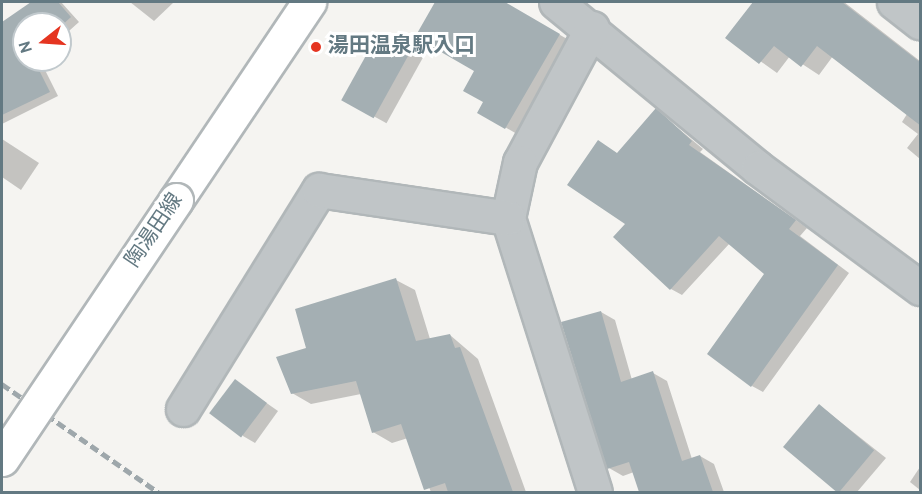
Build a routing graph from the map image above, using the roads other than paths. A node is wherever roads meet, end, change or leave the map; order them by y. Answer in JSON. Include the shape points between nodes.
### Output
{"nodes":[{"id":1,"x":309,"y":2,"type":"edge"},
{"id":2,"x":556,"y":2,"type":"edge"},
{"id":3,"x":894,"y":2,"type":"edge"},
{"id":4,"x":921,"y":22,"type":"edge"},
{"id":5,"x":592,"y":28,"type":"junction"},
{"id":6,"x":508,"y":218,"type":"junction"},
{"id":7,"x":921,"y":288,"type":"edge"},
{"id":8,"x":183,"y":409,"type":"dead end"},
{"id":9,"x":2,"y":459,"type":"edge"},
{"id":10,"x":595,"y":492,"type":"edge"}],
"edges":[{"from":1,"to":9,"type":"main road","name":"陶湯田線","bridge":true},
{"from":2,"to":5,"type":"street"},
{"from":3,"to":4,"type":"street"},
{"from":5,"to":6,"type":"street","via":[[520,162]]},
{"from":5,"to":7,"type":"street","via":[[758,168]]},
{"from":6,"to":8,"type":"street","via":[[320,190]]},
{"from":6,"to":10,"type":"street"}]}
